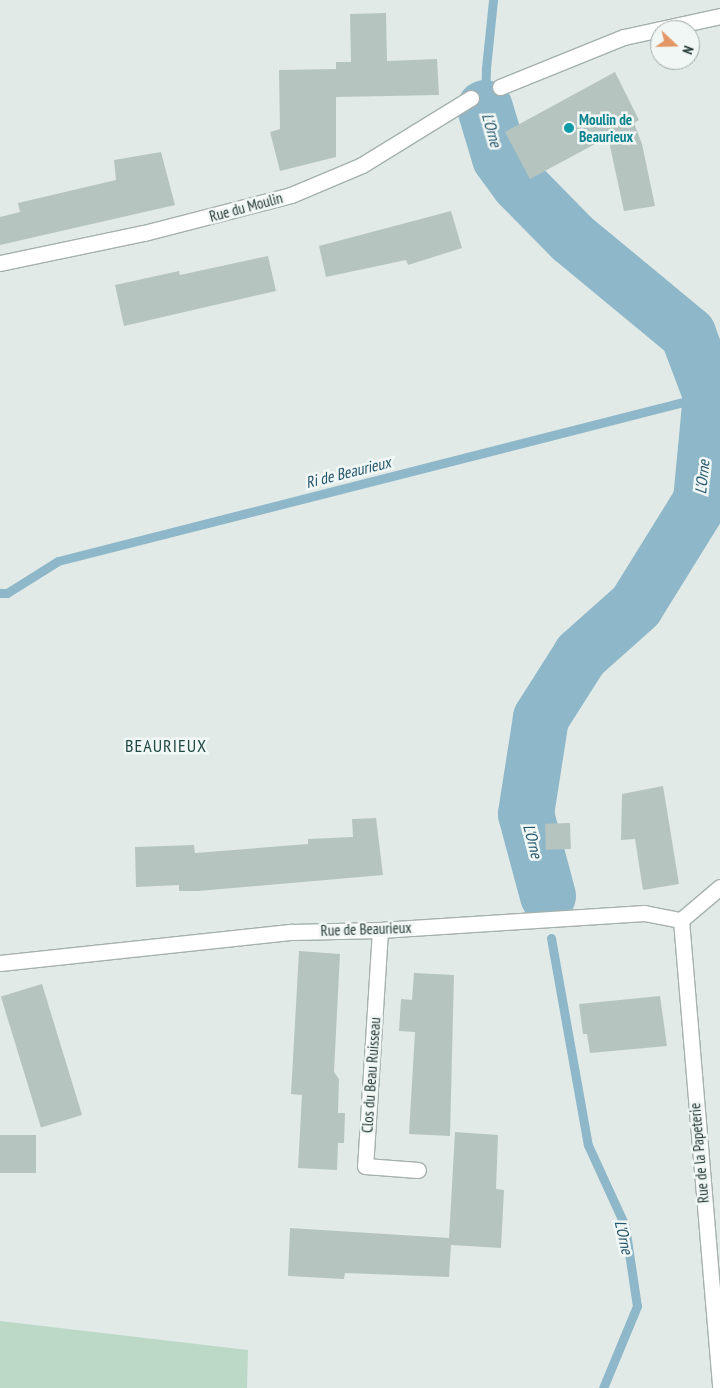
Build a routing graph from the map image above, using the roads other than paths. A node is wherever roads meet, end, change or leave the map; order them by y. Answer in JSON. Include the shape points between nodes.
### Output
{"nodes":[{"id":1,"x":720,"y":16,"type":"edge"},
{"id":2,"x":500,"y":87,"type":"dead end"},
{"id":3,"x":471,"y":98,"type":"dead end"},
{"id":4,"x":0,"y":263,"type":"edge"},
{"id":5,"x":720,"y":887,"type":"edge"},
{"id":6,"x":681,"y":920,"type":"junction"},
{"id":7,"x":380,"y":930,"type":"junction"},
{"id":8,"x":0,"y":963,"type":"edge"},
{"id":9,"x":418,"y":1170,"type":"dead end"},
{"id":10,"x":720,"y":1386,"type":"edge"}],
"edges":[{"from":1,"to":2,"type":"street","via":[[624,37]]},
{"from":3,"to":4,"type":"street","name":"Rue du Moulin","via":[[362,164],[291,195],[144,233]]},
{"from":5,"to":6,"type":"street"},
{"from":6,"to":7,"type":"street","name":"Rue de Beaurieux","via":[[644,914]]},
{"from":6,"to":10,"type":"street","name":"Rue de la Papeterie"},
{"from":7,"to":8,"type":"street","name":"Rue de Beaurieux","via":[[292,932]]},
{"from":7,"to":9,"type":"street","name":"Clos du Beau Ruisseau","via":[[365,1166]]}]}
